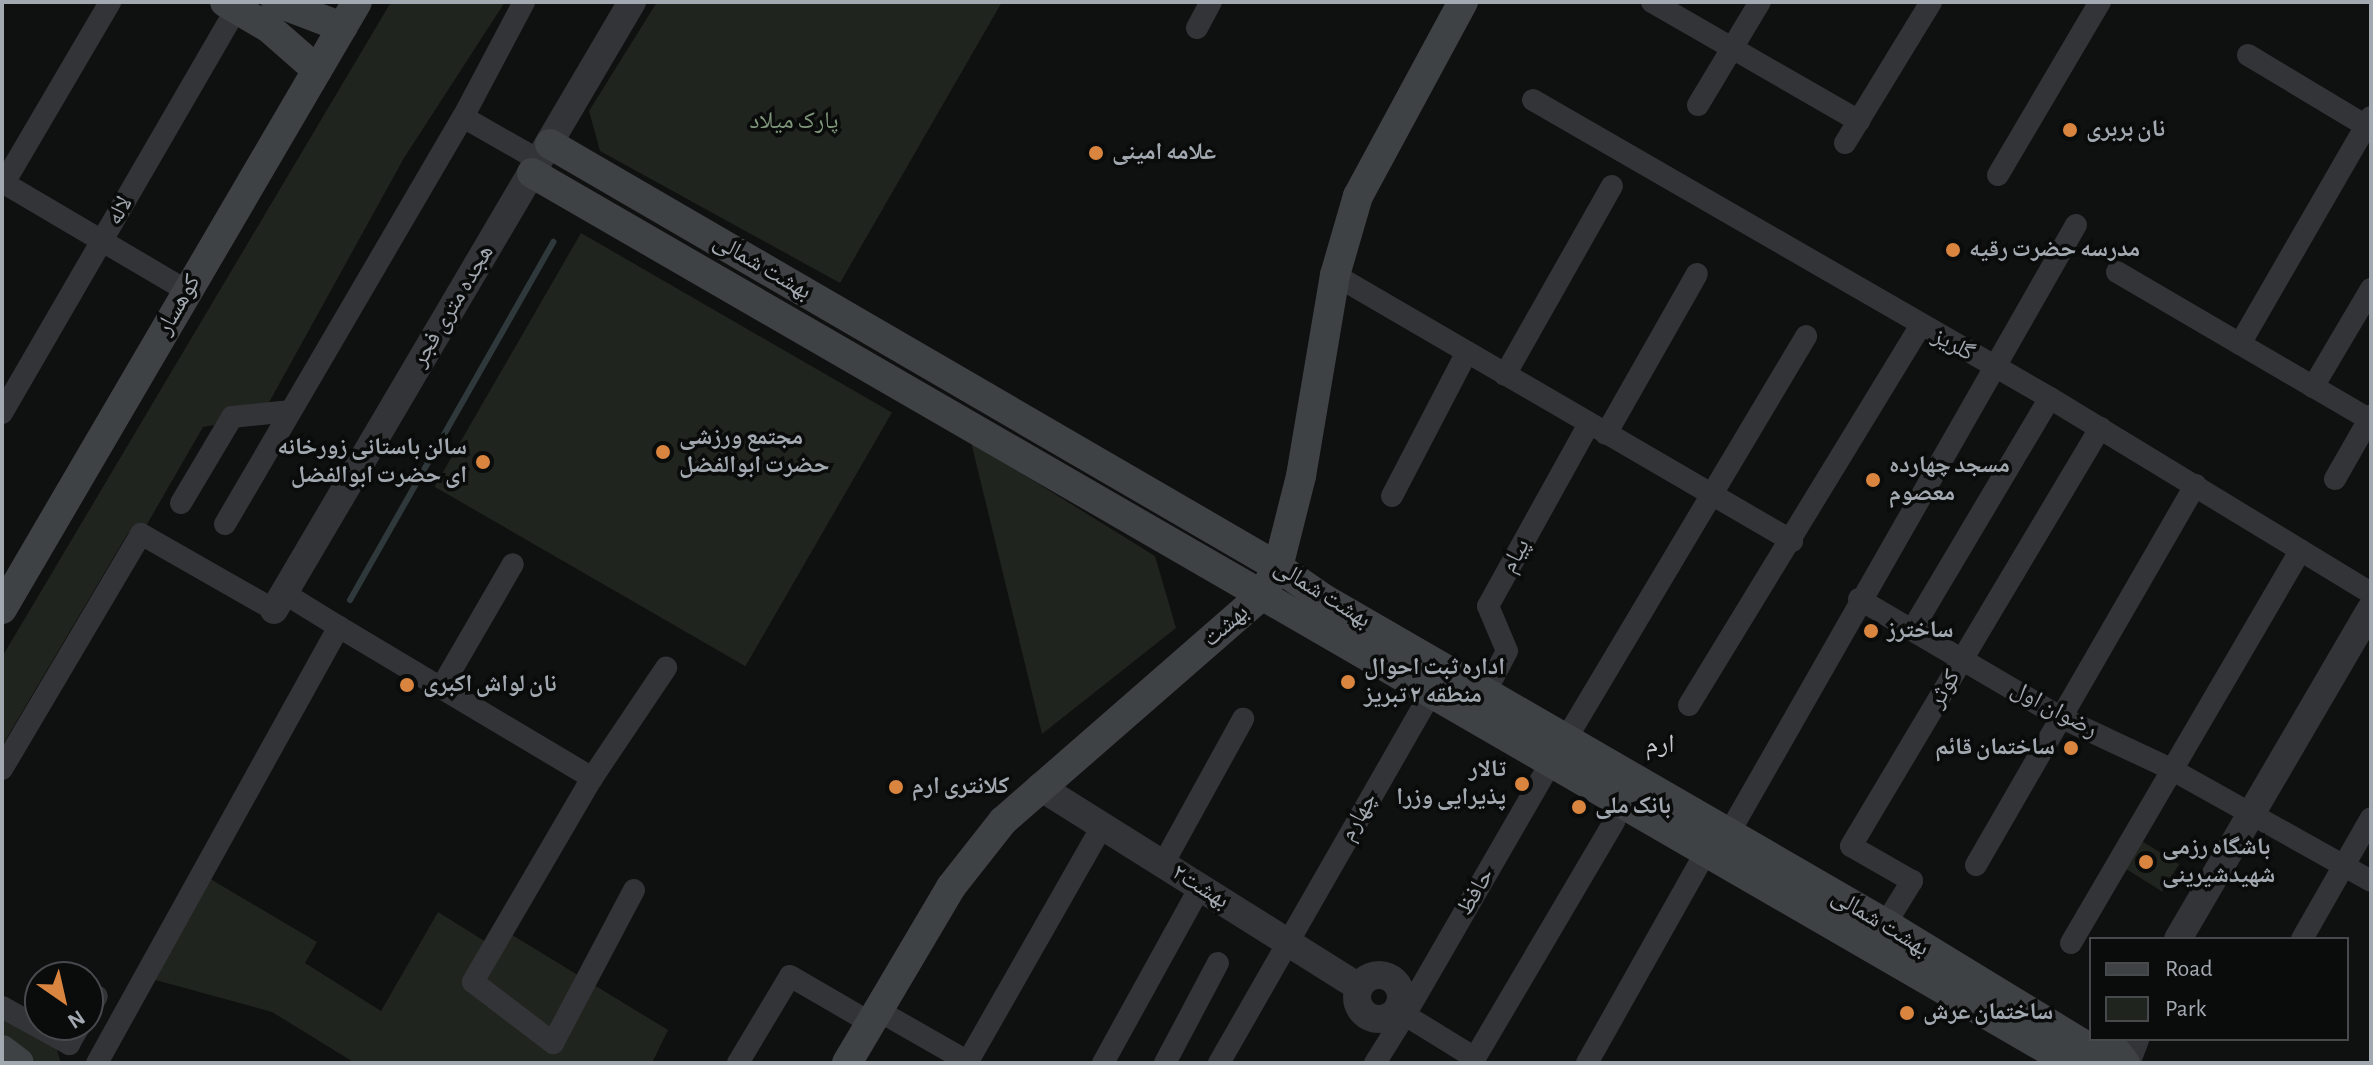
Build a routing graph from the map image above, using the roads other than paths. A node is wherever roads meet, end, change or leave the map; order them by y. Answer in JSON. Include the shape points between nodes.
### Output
{"nodes":[{"id":1,"x":110,"y":2,"type":"edge"},
{"id":2,"x":276,"y":2,"type":"edge"},
{"id":3,"x":524,"y":2,"type":"edge"},
{"id":4,"x":632,"y":2,"type":"edge"},
{"id":5,"x":1211,"y":2,"type":"edge"},
{"id":6,"x":1463,"y":2,"type":"edge"},
{"id":7,"x":1652,"y":2,"type":"edge"},
{"id":8,"x":1760,"y":2,"type":"edge"},
{"id":9,"x":1931,"y":2,"type":"edge"},
{"id":10,"x":2100,"y":2,"type":"edge"},
{"id":11,"x":231,"y":5,"type":"edge"},
{"id":12,"x":309,"y":15,"type":"junction"},
{"id":13,"x":349,"y":15,"type":"edge"},
{"id":14,"x":1197,"y":28,"type":"dead end"},
{"id":15,"x":1733,"y":46,"type":"junction"},
{"id":16,"x":291,"y":47,"type":"junction"},
{"id":17,"x":2248,"y":55,"type":"dead end"},
{"id":18,"x":317,"y":70,"type":"junction"},
{"id":19,"x":1533,"y":100,"type":"dead end"},
{"id":20,"x":1698,"y":105,"type":"dead end"},
{"id":21,"x":463,"y":117,"type":"junction"},
{"id":22,"x":1859,"y":121,"type":"junction"},
{"id":23,"x":2369,"y":124,"type":"edge"},
{"id":24,"x":1845,"y":143,"type":"dead end"},
{"id":25,"x":541,"y":159,"type":"junction"},
{"id":26,"x":1998,"y":175,"type":"dead end"},
{"id":27,"x":3,"y":183,"type":"edge"},
{"id":28,"x":1612,"y":186,"type":"dead end"},
{"id":29,"x":2076,"y":225,"type":"dead end"},
{"id":30,"x":102,"y":241,"type":"junction"},
{"id":31,"x":2117,"y":272,"type":"dead end"},
{"id":32,"x":1697,"y":274,"type":"dead end"},
{"id":33,"x":1335,"y":275,"type":"junction"},
{"id":34,"x":2371,"y":289,"type":"edge"},
{"id":35,"x":187,"y":291,"type":"junction"},
{"id":36,"x":1920,"y":327,"type":"junction"},
{"id":37,"x":1806,"y":336,"type":"dead end"},
{"id":38,"x":2240,"y":344,"type":"junction"},
{"id":39,"x":1467,"y":352,"type":"junction"},
{"id":40,"x":1992,"y":367,"type":"junction"},
{"id":41,"x":1505,"y":375,"type":"junction"},
{"id":42,"x":2313,"y":387,"type":"junction"},
{"id":43,"x":2050,"y":398,"type":"junction"},
{"id":44,"x":291,"y":411,"type":"junction"},
{"id":45,"x":2,"y":413,"type":"edge"},
{"id":46,"x":2370,"y":418,"type":"edge"},
{"id":47,"x":2100,"y":428,"type":"junction"},
{"id":48,"x":1597,"y":429,"type":"junction"},
{"id":49,"x":2335,"y":479,"type":"dead end"},
{"id":50,"x":2195,"y":485,"type":"junction"},
{"id":51,"x":1710,"y":495,"type":"junction"},
{"id":52,"x":1392,"y":496,"type":"dead end"},
{"id":53,"x":181,"y":503,"type":"dead end"},
{"id":54,"x":225,"y":524,"type":"dead end"},
{"id":55,"x":1792,"y":541,"type":"junction"},
{"id":56,"x":2301,"y":550,"type":"junction"},
{"id":57,"x":513,"y":564,"type":"dead end"},
{"id":58,"x":1278,"y":567,"type":"junction"},
{"id":59,"x":2371,"y":593,"type":"edge"},
{"id":60,"x":1261,"y":596,"type":"junction"},
{"id":61,"x":1859,"y":599,"type":"junction"},
{"id":62,"x":279,"y":602,"type":"junction"},
{"id":63,"x":2,"y":609,"type":"edge"},
{"id":64,"x":2371,"y":609,"type":"edge"},
{"id":65,"x":339,"y":627,"type":"junction"},
{"id":66,"x":1912,"y":630,"type":"junction"},
{"id":67,"x":1963,"y":660,"type":"junction"},
{"id":68,"x":666,"y":668,"type":"dead end"},
{"id":69,"x":441,"y":688,"type":"junction"},
{"id":70,"x":1486,"y":691,"type":"junction"},
{"id":71,"x":1431,"y":693,"type":"junction"},
{"id":72,"x":1689,"y":705,"type":"dead end"},
{"id":73,"x":2060,"y":717,"type":"junction"},
{"id":74,"x":1243,"y":719,"type":"dead end"},
{"id":75,"x":1559,"y":750,"type":"junction"},
{"id":76,"x":2169,"y":768,"type":"junction"},
{"id":77,"x":2,"y":769,"type":"edge"},
{"id":78,"x":592,"y":778,"type":"junction"},
{"id":79,"x":1040,"y":787,"type":"junction"},
{"id":80,"x":2254,"y":813,"type":"junction"},
{"id":81,"x":2371,"y":818,"type":"edge"},
{"id":82,"x":1614,"y":822,"type":"dead end"},
{"id":83,"x":1102,"y":826,"type":"junction"},
{"id":84,"x":1718,"y":842,"type":"junction"},
{"id":85,"x":1163,"y":864,"type":"junction"},
{"id":86,"x":1976,"y":865,"type":"dead end"},
{"id":87,"x":2344,"y":866,"type":"junction"},
{"id":88,"x":2371,"y":881,"type":"edge"},
{"id":89,"x":1200,"y":887,"type":"junction"},
{"id":90,"x":634,"y":890,"type":"dead end"},
{"id":91,"x":1879,"y":936,"type":"junction"},
{"id":92,"x":2179,"y":937,"type":"edge"},
{"id":93,"x":2303,"y":937,"type":"edge"},
{"id":94,"x":1286,"y":942,"type":"junction"},
{"id":95,"x":2071,"y":943,"type":"dead end"},
{"id":96,"x":1218,"y":963,"type":"dead end"},
{"id":97,"x":2,"y":1007,"type":"edge"},
{"id":98,"x":1400,"y":1013,"type":"junction"},
{"id":99,"x":875,"y":1017,"type":"junction"},
{"id":100,"x":24,"y":1019,"type":"edge"},
{"id":101,"x":2134,"y":1041,"type":"edge"},
{"id":102,"x":2,"y":1050,"type":"edge"},
{"id":103,"x":2088,"y":1052,"type":"edge"},
{"id":104,"x":1474,"y":1061,"type":"edge"},
{"id":105,"x":19,"y":1063,"type":"edge"},
{"id":106,"x":97,"y":1063,"type":"edge"},
{"id":107,"x":738,"y":1063,"type":"edge"},
{"id":108,"x":847,"y":1063,"type":"edge"},
{"id":109,"x":968,"y":1063,"type":"edge"},
{"id":110,"x":1103,"y":1063,"type":"edge"},
{"id":111,"x":1165,"y":1063,"type":"edge"},
{"id":112,"x":1219,"y":1063,"type":"edge"},
{"id":113,"x":1375,"y":1063,"type":"edge"},
{"id":114,"x":1587,"y":1063,"type":"edge"},
{"id":115,"x":2126,"y":1063,"type":"edge"}],
"edges":[{"from":1,"to":27,"type":"street"},
{"from":2,"to":12,"type":"main road"},
{"from":3,"to":21,"type":"street"},
{"from":4,"to":25,"type":"street","name":"هجده متری فجر"},
{"from":5,"to":14,"type":"street"},
{"from":6,"to":33,"type":"main road","name":"بهشت","via":[[1358,196]]},
{"from":7,"to":15,"type":"street"},
{"from":8,"to":15,"type":"street"},
{"from":9,"to":22,"type":"street"},
{"from":10,"to":26,"type":"street"},
{"from":11,"to":16,"type":"main road"},
{"from":11,"to":30,"type":"street","name":"لاله"},
{"from":12,"to":13,"type":"main road"},
{"from":12,"to":16,"type":"main road","via":[[320,27],[317,41],[306,49]]},
{"from":13,"to":18,"type":"main road","name":"کوهسار"},
{"from":15,"to":20,"type":"street"},
{"from":15,"to":22,"type":"street"},
{"from":16,"to":18,"type":"main road"},
{"from":17,"to":23,"type":"street"},
{"from":18,"to":35,"type":"main road","name":"کوهسار"},
{"from":19,"to":36,"type":"street","name":"گلریز"},
{"from":21,"to":25,"type":"street"},
{"from":21,"to":44,"type":"street"},
{"from":22,"to":24,"type":"street"},
{"from":23,"to":38,"type":"street"},
{"from":25,"to":58,"type":"main road","name":"بهشت شمالی"},
{"from":25,"to":60,"type":"main road","name":"بهشت شمالی"},
{"from":25,"to":62,"type":"street","name":"هجده متری فجر"},
{"from":27,"to":30,"type":"street"},
{"from":28,"to":41,"type":"street"},
{"from":29,"to":40,"type":"street"},
{"from":30,"to":35,"type":"street"},
{"from":30,"to":45,"type":"street","name":"لاله"},
{"from":31,"to":38,"type":"street"},
{"from":32,"to":48,"type":"street"},
{"from":33,"to":39,"type":"street"},
{"from":33,"to":58,"type":"main road","name":"بهشت","via":[[1301,476]]},
{"from":34,"to":42,"type":"street"},
{"from":35,"to":63,"type":"main road","name":"کوهسار"},
{"from":36,"to":40,"type":"street","name":"گلریز"},
{"from":36,"to":55,"type":"street"},
{"from":37,"to":51,"type":"street","name":"حافظ"},
{"from":38,"to":42,"type":"street"},
{"from":39,"to":41,"type":"street"},
{"from":39,"to":52,"type":"street"},
{"from":40,"to":43,"type":"street","name":"گلریز"},
{"from":40,"to":61,"type":"street"},
{"from":41,"to":48,"type":"street"},
{"from":42,"to":46,"type":"street"},
{"from":43,"to":47,"type":"street","name":"گلریز"},
{"from":43,"to":66,"type":"street"},
{"from":44,"to":53,"type":"street","via":[[232,417]]},
{"from":44,"to":54,"type":"street"},
{"from":46,"to":49,"type":"street"},
{"from":47,"to":50,"type":"street","name":"گلریز"},
{"from":47,"to":67,"type":"street","name":"کوثر"},
{"from":48,"to":51,"type":"street"},
{"from":48,"to":70,"type":"street","name":"پیام","via":[[1488,606],[1507,651]]},
{"from":50,"to":56,"type":"street","name":"گلریز"},
{"from":50,"to":73,"type":"street"},
{"from":51,"to":55,"type":"street"},
{"from":51,"to":75,"type":"street","name":"حافظ"},
{"from":55,"to":72,"type":"street"},
{"from":56,"to":59,"type":"street","name":"گلریز"},
{"from":56,"to":76,"type":"street"},
{"from":57,"to":69,"type":"street"},
{"from":58,"to":60,"type":"main road","name":"بهشت"},
{"from":58,"to":70,"type":"main road","name":"بهشت شمالی"},
{"from":60,"to":71,"type":"main road","name":"بهشت شمالی"},
{"from":60,"to":79,"type":"main road","name":"بهشت"},
{"from":61,"to":66,"type":"street","name":"رضوان اول"},
{"from":61,"to":84,"type":"street"},
{"from":62,"to":65,"type":"street"},
{"from":62,"to":77,"type":"street","via":[[141,534]]},
{"from":64,"to":80,"type":"street"},
{"from":65,"to":69,"type":"street"},
{"from":65,"to":106,"type":"street"},
{"from":66,"to":67,"type":"street","name":"رضوان اول"},
{"from":67,"to":73,"type":"street","name":"رضوان اول"},
{"from":67,"to":91,"type":"street","name":"کوثر","via":[[1851,846],[1912,881]]},
{"from":68,"to":78,"type":"street"},
{"from":69,"to":78,"type":"street"},
{"from":70,"to":75,"type":"main road","name":"بهشت شمالی"},
{"from":71,"to":75,"type":"main road","name":"بهشت شمالی"},
{"from":71,"to":94,"type":"street","name":"چهارم"},
{"from":73,"to":76,"type":"street","name":"رضوان اول"},
{"from":73,"to":86,"type":"street"},
{"from":74,"to":85,"type":"street"},
{"from":75,"to":84,"type":"main road","name":"بهشت شمالی"},
{"from":75,"to":98,"type":"street","name":"حافظ"},
{"from":76,"to":80,"type":"street","name":"رضوان اول"},
{"from":76,"to":95,"type":"street"},
{"from":78,"to":90,"type":"street","via":[[473,982],[553,1043]]},
{"from":79,"to":83,"type":"street","name":"بهشت۲"},
{"from":79,"to":99,"type":"main road","name":"بهشت","via":[[1003,821],[951,887]]},
{"from":80,"to":87,"type":"street","name":"رضوان اول"},
{"from":80,"to":92,"type":"street"},
{"from":81,"to":87,"type":"street"},
{"from":82,"to":104,"type":"street"},
{"from":83,"to":85,"type":"street","name":"بهشت۲"},
{"from":83,"to":109,"type":"street"},
{"from":84,"to":91,"type":"main road","name":"بهشت شمالی"},
{"from":84,"to":114,"type":"street"},
{"from":85,"to":89,"type":"street","name":"بهشت۲"},
{"from":87,"to":88,"type":"street","name":"رضوان اول"},
{"from":87,"to":93,"type":"street"},
{"from":89,"to":94,"type":"street","name":"بهشت۲"},
{"from":89,"to":110,"type":"street"},
{"from":91,"to":103,"type":"main road","name":"بهشت شمالی"},
{"from":94,"to":98,"type":"street","name":"بهشت۲","via":[[1359,987],[1360,1009],[1369,1017]]},
{"from":94,"to":112,"type":"street","name":"چهارم"},
{"from":96,"to":111,"type":"street"},
{"from":97,"to":100,"type":"street"},
{"from":98,"to":104,"type":"street"},
{"from":98,"to":113,"type":"street","name":"حافظ"},
{"from":99,"to":107,"type":"street","via":[[790,976]]},
{"from":99,"to":108,"type":"main road","name":"بهشت"},
{"from":99,"to":109,"type":"street"},
{"from":101,"to":115,"type":"street"},
{"from":102,"to":105,"type":"main road"},
{"from":103,"to":115,"type":"main road","name":"بهشت شمالی","via":[[2114,1049]]}]}
